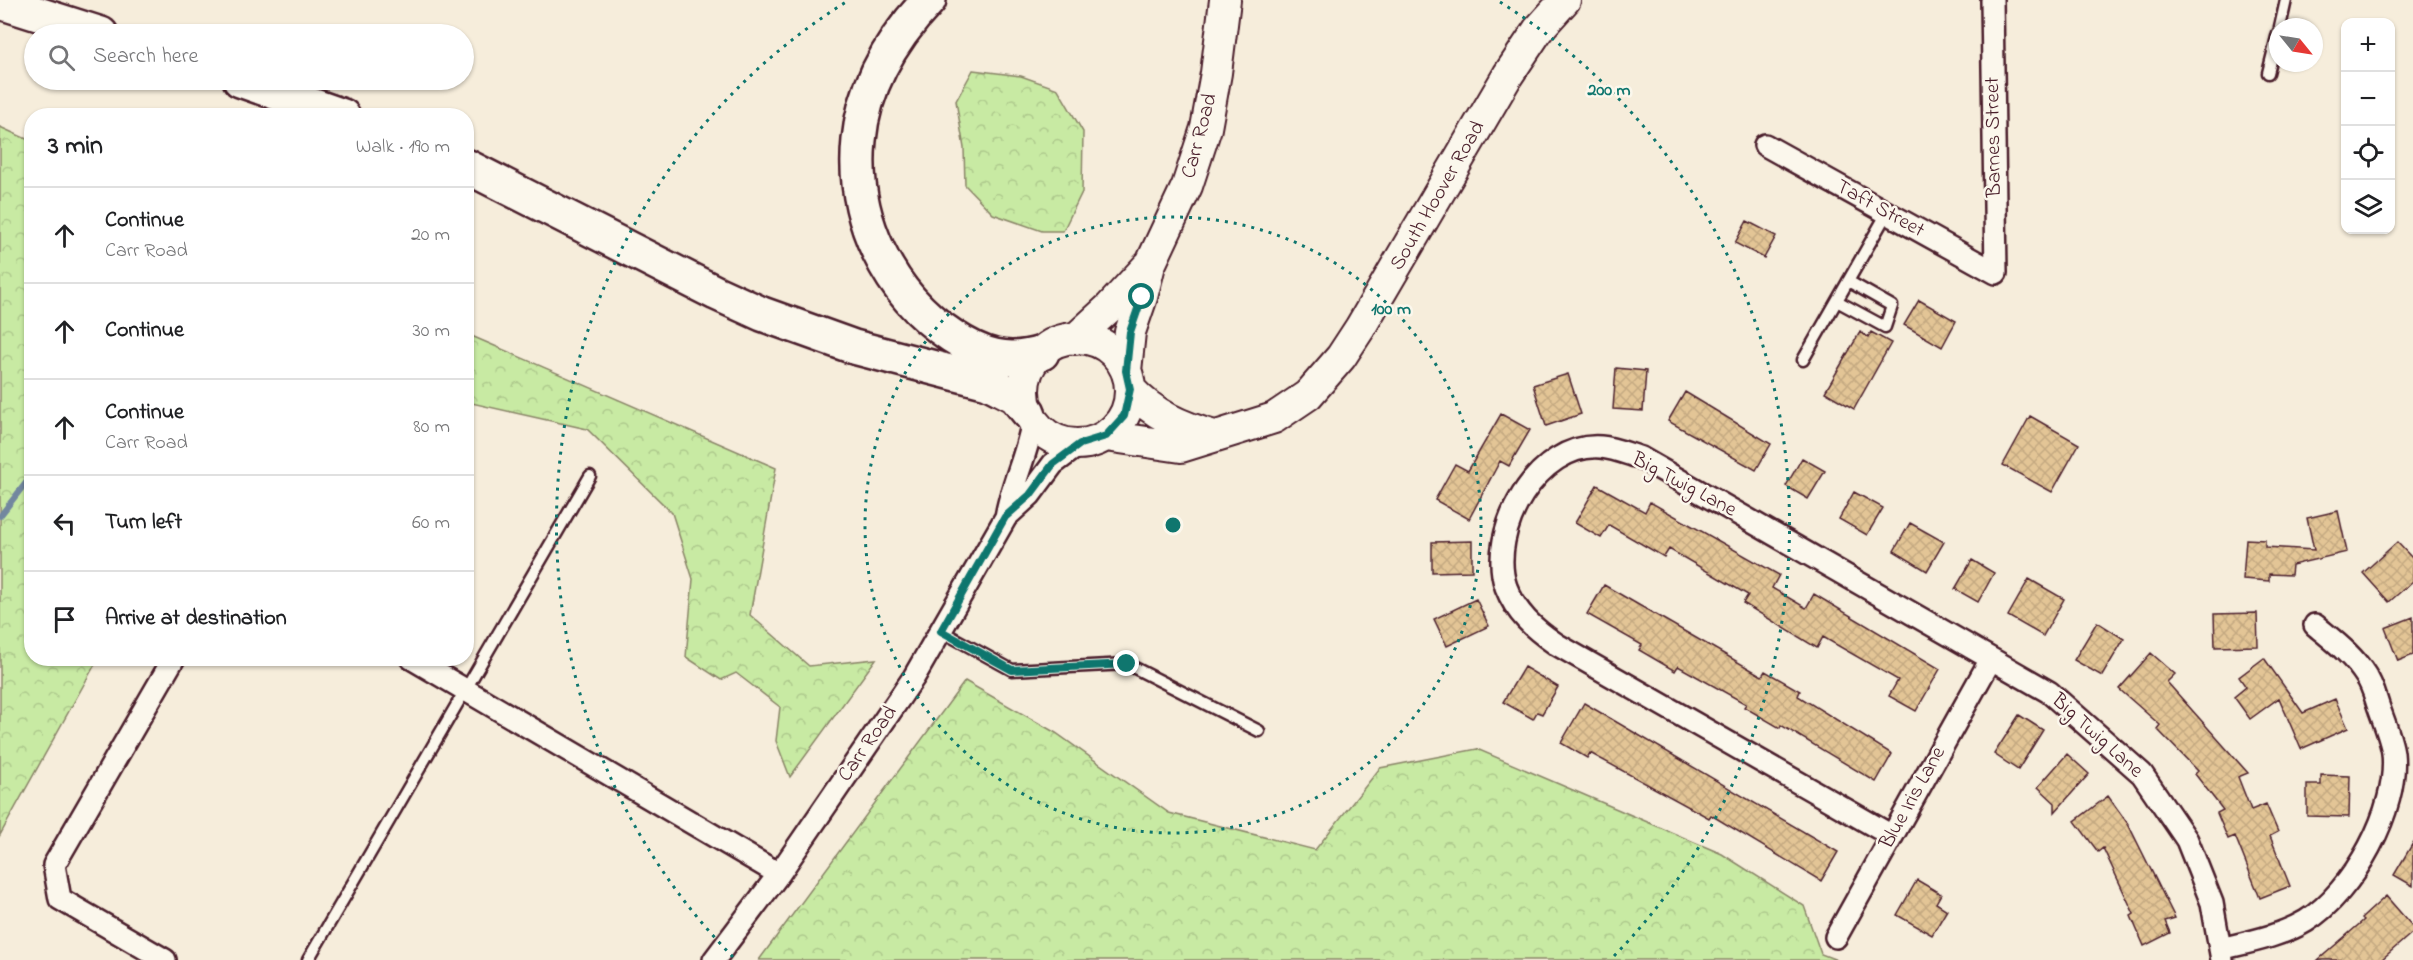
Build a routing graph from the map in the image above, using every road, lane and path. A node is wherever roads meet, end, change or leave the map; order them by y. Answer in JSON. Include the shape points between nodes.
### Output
{"nodes":[{"id":1,"x":929,"y":0,"type":"edge"},
{"id":2,"x":1224,"y":0,"type":"edge"},
{"id":3,"x":1565,"y":0,"type":"edge"},
{"id":4,"x":1992,"y":0,"type":"edge"},
{"id":5,"x":2286,"y":0,"type":"edge"},
{"id":6,"x":0,"y":2,"type":"edge"},
{"id":7,"x":2282,"y":18,"type":"edge"},
{"id":8,"x":69,"y":24,"type":"edge"},
{"id":9,"x":2269,"y":69,"type":"edge"},
{"id":10,"x":2268,"y":73,"type":"dead end"},
{"id":11,"x":269,"y":90,"type":"edge"},
{"id":12,"x":320,"y":108,"type":"edge"},
{"id":13,"x":1765,"y":145,"type":"dead end"},
{"id":14,"x":474,"y":170,"type":"edge"},
{"id":15,"x":1887,"y":213,"type":"junction"},
{"id":16,"x":1150,"y":265,"type":"junction"},
{"id":17,"x":1996,"y":273,"type":"joint"},
{"id":18,"x":1848,"y":281,"type":"junction"},
{"id":19,"x":1837,"y":301,"type":"junction"},
{"id":20,"x":1075,"y":339,"type":"junction"},
{"id":21,"x":1042,"y":352,"type":"junction"},
{"id":22,"x":1803,"y":360,"type":"dead end"},
{"id":23,"x":1128,"y":380,"type":"junction"},
{"id":24,"x":1030,"y":416,"type":"junction"},
{"id":25,"x":1214,"y":436,"type":"junction"},
{"id":26,"x":1093,"y":440,"type":"junction"},
{"id":27,"x":590,"y":476,"type":"dead end"},
{"id":28,"x":1005,"y":517,"type":"junction"},
{"id":29,"x":2315,"y":625,"type":"dead end"},
{"id":30,"x":941,"y":631,"type":"junction"},
{"id":31,"x":1991,"y":659,"type":"junction"},
{"id":32,"x":169,"y":666,"type":"edge"},
{"id":33,"x":425,"y":666,"type":"edge"},
{"id":34,"x":466,"y":690,"type":"junction"},
{"id":35,"x":1259,"y":730,"type":"dead end"},
{"id":36,"x":1892,"y":836,"type":"junction"},
{"id":37,"x":780,"y":874,"type":"junction"},
{"id":38,"x":1836,"y":937,"type":"dead end"},
{"id":39,"x":2221,"y":955,"type":"edge"},
{"id":40,"x":165,"y":960,"type":"edge"},
{"id":41,"x":308,"y":960,"type":"edge"},
{"id":42,"x":714,"y":960,"type":"edge"}],
"edges":[{"from":1,"to":21,"type":"highway","via":[[882,63],[863,114],[858,166],[866,222],[890,274],[906,297],[947,333],[994,358],[1016,359]]},
{"from":2,"to":16,"type":"street","name":"Carr Road","via":[[1212,100],[1200,147],[1177,212]]},
{"from":3,"to":25,"type":"street","name":"South Hoover Road","via":[[1522,52],[1383,292],[1329,372],[1308,395],[1274,418]]},
{"from":4,"to":17,"type":"street","name":"Barnes Street"},
{"from":5,"to":7,"type":"lane"},
{"from":6,"to":8,"type":"highway"},
{"from":9,"to":10,"type":"lane"},
{"from":11,"to":12,"type":"highway"},
{"from":13,"to":15,"type":"street","name":"Taft Street"},
{"from":14,"to":24,"type":"highway","via":[[753,310],[854,347],[988,382],[1015,396]]},
{"from":15,"to":17,"type":"street","name":"Taft Street"},
{"from":15,"to":18,"type":"lane"},
{"from":16,"to":20,"type":"street","name":"Carr Road"},
{"from":16,"to":23,"type":"street","name":"Carr Road","via":[[1130,332]]},
{"from":18,"to":19,"type":"lane"},
{"from":18,"to":19,"type":"lane","via":[[1892,306],[1885,327]]},
{"from":19,"to":22,"type":"lane"},
{"from":20,"to":21,"type":"street"},
{"from":20,"to":23,"type":"street","via":[[1102,344],[1116,356]]},
{"from":21,"to":24,"type":"street","via":[[1027,376],[1024,394]]},
{"from":23,"to":25,"type":"street","name":"South Hoover Road","via":[[1162,416]]},
{"from":23,"to":26,"type":"street","via":[[1124,416]]},
{"from":24,"to":26,"type":"street","via":[[1053,438]]},
{"from":24,"to":28,"type":"street","name":"Carr Road","via":[[1027,453],[1012,485]]},
{"from":25,"to":26,"type":"street","name":"South Hoover Road","via":[[1180,447]]},
{"from":26,"to":28,"type":"street","name":"Carr Road","via":[[1053,464],[1030,495]]},
{"from":27,"to":34,"type":"lane"},
{"from":28,"to":30,"type":"street","name":"Carr Road"},
{"from":29,"to":39,"type":"street","via":[[2348,651],[2368,678],[2393,753],[2390,792],[2362,862],[2334,898],[2308,920]]},
{"from":30,"to":35,"type":"lane","via":[[1012,670],[1127,664]]},
{"from":30,"to":37,"type":"street","name":"Carr Road"},
{"from":31,"to":36,"type":"street","name":"Blue Iris Lane"},
{"from":31,"to":36,"type":"street","name":"Big Twig Lane","via":[[1641,458],[1600,447],[1570,452],[1533,478],[1511,511],[1502,554],[1506,586],[1528,625]]},
{"from":31,"to":39,"type":"street","name":"Big Twig Lane","via":[[2049,693],[2142,774],[2187,840],[2212,903]]},
{"from":32,"to":40,"type":"street","via":[[54,865],[60,899]]},
{"from":33,"to":34,"type":"street"},
{"from":34,"to":37,"type":"street"},
{"from":34,"to":41,"type":"lane"},
{"from":36,"to":38,"type":"street","name":"Blue Iris Lane"},
{"from":37,"to":42,"type":"street","name":"Carr Road"}]}
